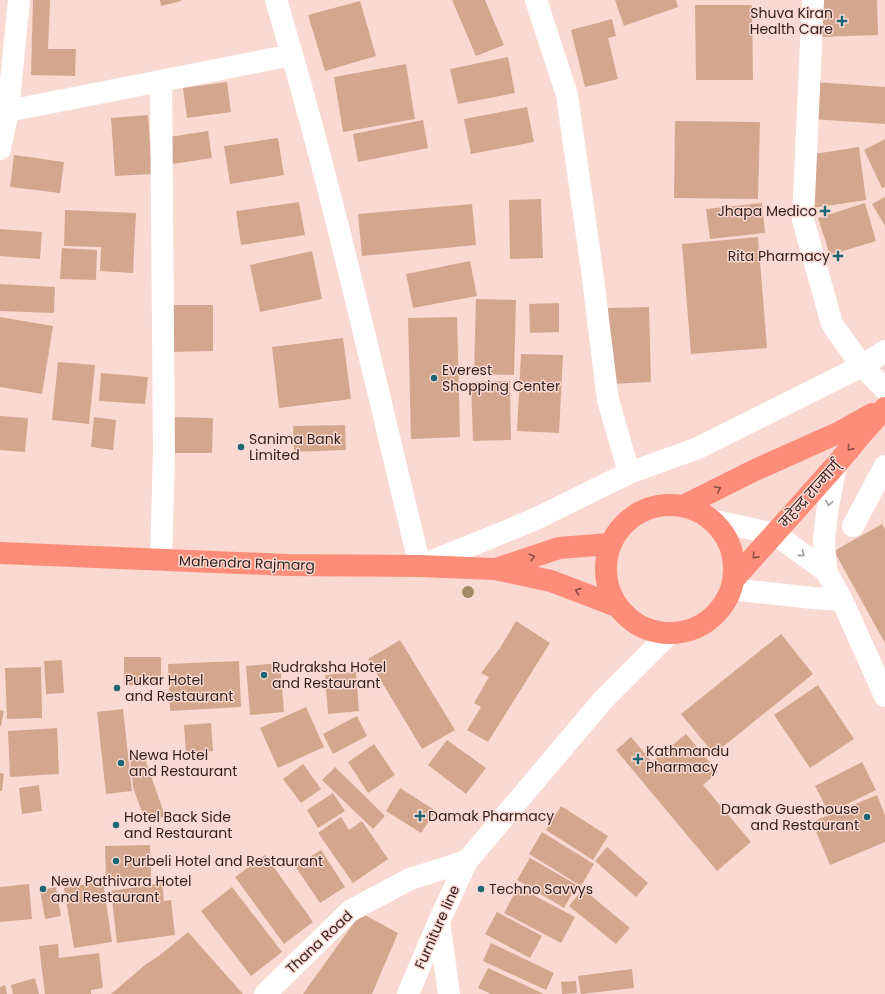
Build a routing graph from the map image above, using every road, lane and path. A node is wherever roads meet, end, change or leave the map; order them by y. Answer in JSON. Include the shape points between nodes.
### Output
{"nodes":[{"id":1,"x":19,"y":0,"type":"edge"},
{"id":2,"x":276,"y":0,"type":"edge"},
{"id":3,"x":536,"y":0,"type":"edge"},
{"id":4,"x":813,"y":0,"type":"edge"},
{"id":5,"x":292,"y":55,"type":"junction"},
{"id":6,"x":161,"y":82,"type":"junction"},
{"id":7,"x":8,"y":111,"type":"junction"},
{"id":8,"x":0,"y":149,"type":"edge"},
{"id":9,"x":885,"y":351,"type":"edge"},
{"id":10,"x":862,"y":366,"type":"junction"},
{"id":11,"x":885,"y":388,"type":"edge"},
{"id":12,"x":885,"y":408,"type":"edge"},
{"id":13,"x":836,"y":465,"type":"junction"},
{"id":14,"x":885,"y":466,"type":"edge"},
{"id":15,"x":629,"y":473,"type":"junction"},
{"id":16,"x":683,"y":506,"type":"junction"},
{"id":17,"x":715,"y":521,"type":"junction"},
{"id":18,"x":853,"y":526,"type":"dead end"},
{"id":19,"x":775,"y":534,"type":"junction"},
{"id":20,"x":609,"y":544,"type":"junction"},
{"id":21,"x":0,"y":552,"type":"edge"},
{"id":22,"x":161,"y":560,"type":"junction"},
{"id":23,"x":420,"y":566,"type":"junction"},
{"id":24,"x":495,"y":569,"type":"junction"},
{"id":25,"x":826,"y":571,"type":"junction"},
{"id":26,"x":733,"y":584,"type":"junction"},
{"id":27,"x":842,"y":600,"type":"junction"},
{"id":28,"x":614,"y":605,"type":"junction"},
{"id":29,"x":668,"y":634,"type":"junction"},
{"id":30,"x":885,"y":696,"type":"edge"},
{"id":31,"x":467,"y":861,"type":"junction"},
{"id":32,"x":439,"y":921,"type":"junction"},
{"id":33,"x":265,"y":994,"type":"edge"},
{"id":34,"x":408,"y":994,"type":"edge"},
{"id":35,"x":449,"y":994,"type":"edge"}],
"edges":[{"from":1,"to":7,"type":"street"},
{"from":2,"to":5,"type":"street"},
{"from":3,"to":15,"type":"street","via":[[567,95],[608,400]]},
{"from":4,"to":10,"type":"street","via":[[803,220],[832,324]]},
{"from":5,"to":6,"type":"street"},
{"from":5,"to":23,"type":"street","via":[[339,233]]},
{"from":6,"to":7,"type":"street"},
{"from":6,"to":22,"type":"street","via":[[164,453]]},
{"from":7,"to":8,"type":"street"},
{"from":9,"to":10,"type":"street"},
{"from":10,"to":11,"type":"street"},
{"from":10,"to":15,"type":"street","via":[[698,448]]},
{"from":12,"to":13,"type":"highway","name":"महेन्द्र राज्मार्ग्","one_way":true},
{"from":16,"to":12,"type":"highway","name":"महेन्द्र राज्मार्ग्","one_way":true},
{"from":13,"to":19,"type":"highway","name":"महेन्द्र राज्मार्ग्"},
{"from":13,"to":25,"type":"street","one_way":true,"via":[[824,540]]},
{"from":14,"to":18,"type":"street"},
{"from":15,"to":23,"type":"street","via":[[531,521]]},
{"from":16,"to":17,"type":"highway","name":"महेन्द्र राज्मार्ग्"},
{"from":16,"to":20,"type":"highway","name":"महेन्द्र राज्मार्ग्","via":[[658,507],[640,513],[624,524]]},
{"from":17,"to":19,"type":"street"},
{"from":17,"to":26,"type":"highway","name":"महेन्द्र राज्मार्ग्","via":[[732,547]]},
{"from":19,"to":25,"type":"street","one_way":true},
{"from":19,"to":26,"type":"highway","name":"महेन्द्र राज्मार्ग्","one_way":true},
{"from":24,"to":20,"type":"highway","one_way":true,"via":[[559,548]]},
{"from":20,"to":28,"type":"highway","name":"महेन्द्र राज्मार्ग्","via":[[604,575]]},
{"from":21,"to":22,"type":"highway","name":"Mahendra Rajmarg"},
{"from":22,"to":23,"type":"highway","name":"Mahendra Rajmarg","via":[[288,565]]},
{"from":23,"to":24,"type":"highway","name":"Mahendra Rajmarg"},
{"from":28,"to":24,"type":"highway","name":"महेन्द्र राज्मार्ग्","one_way":true,"via":[[551,580]]},
{"from":25,"to":27,"type":"street"},
{"from":26,"to":27,"type":"street","via":[[813,598]]},
{"from":26,"to":29,"type":"highway","name":"महेन्द्र राज्मार्ग्","via":[[723,607],[698,628]]},
{"from":27,"to":30,"type":"street"},
{"from":28,"to":29,"type":"highway","name":"महेन्द्र राज्मार्ग्","via":[[637,626]]},
{"from":29,"to":31,"type":"street","name":"Furniture line","via":[[603,700]]},
{"from":31,"to":32,"type":"street","name":"Furniture line"},
{"from":31,"to":33,"type":"street","name":"Thana Road","via":[[410,879],[350,911]]},
{"from":32,"to":34,"type":"street","name":"Furniture line"},
{"from":32,"to":35,"type":"street"}]}
